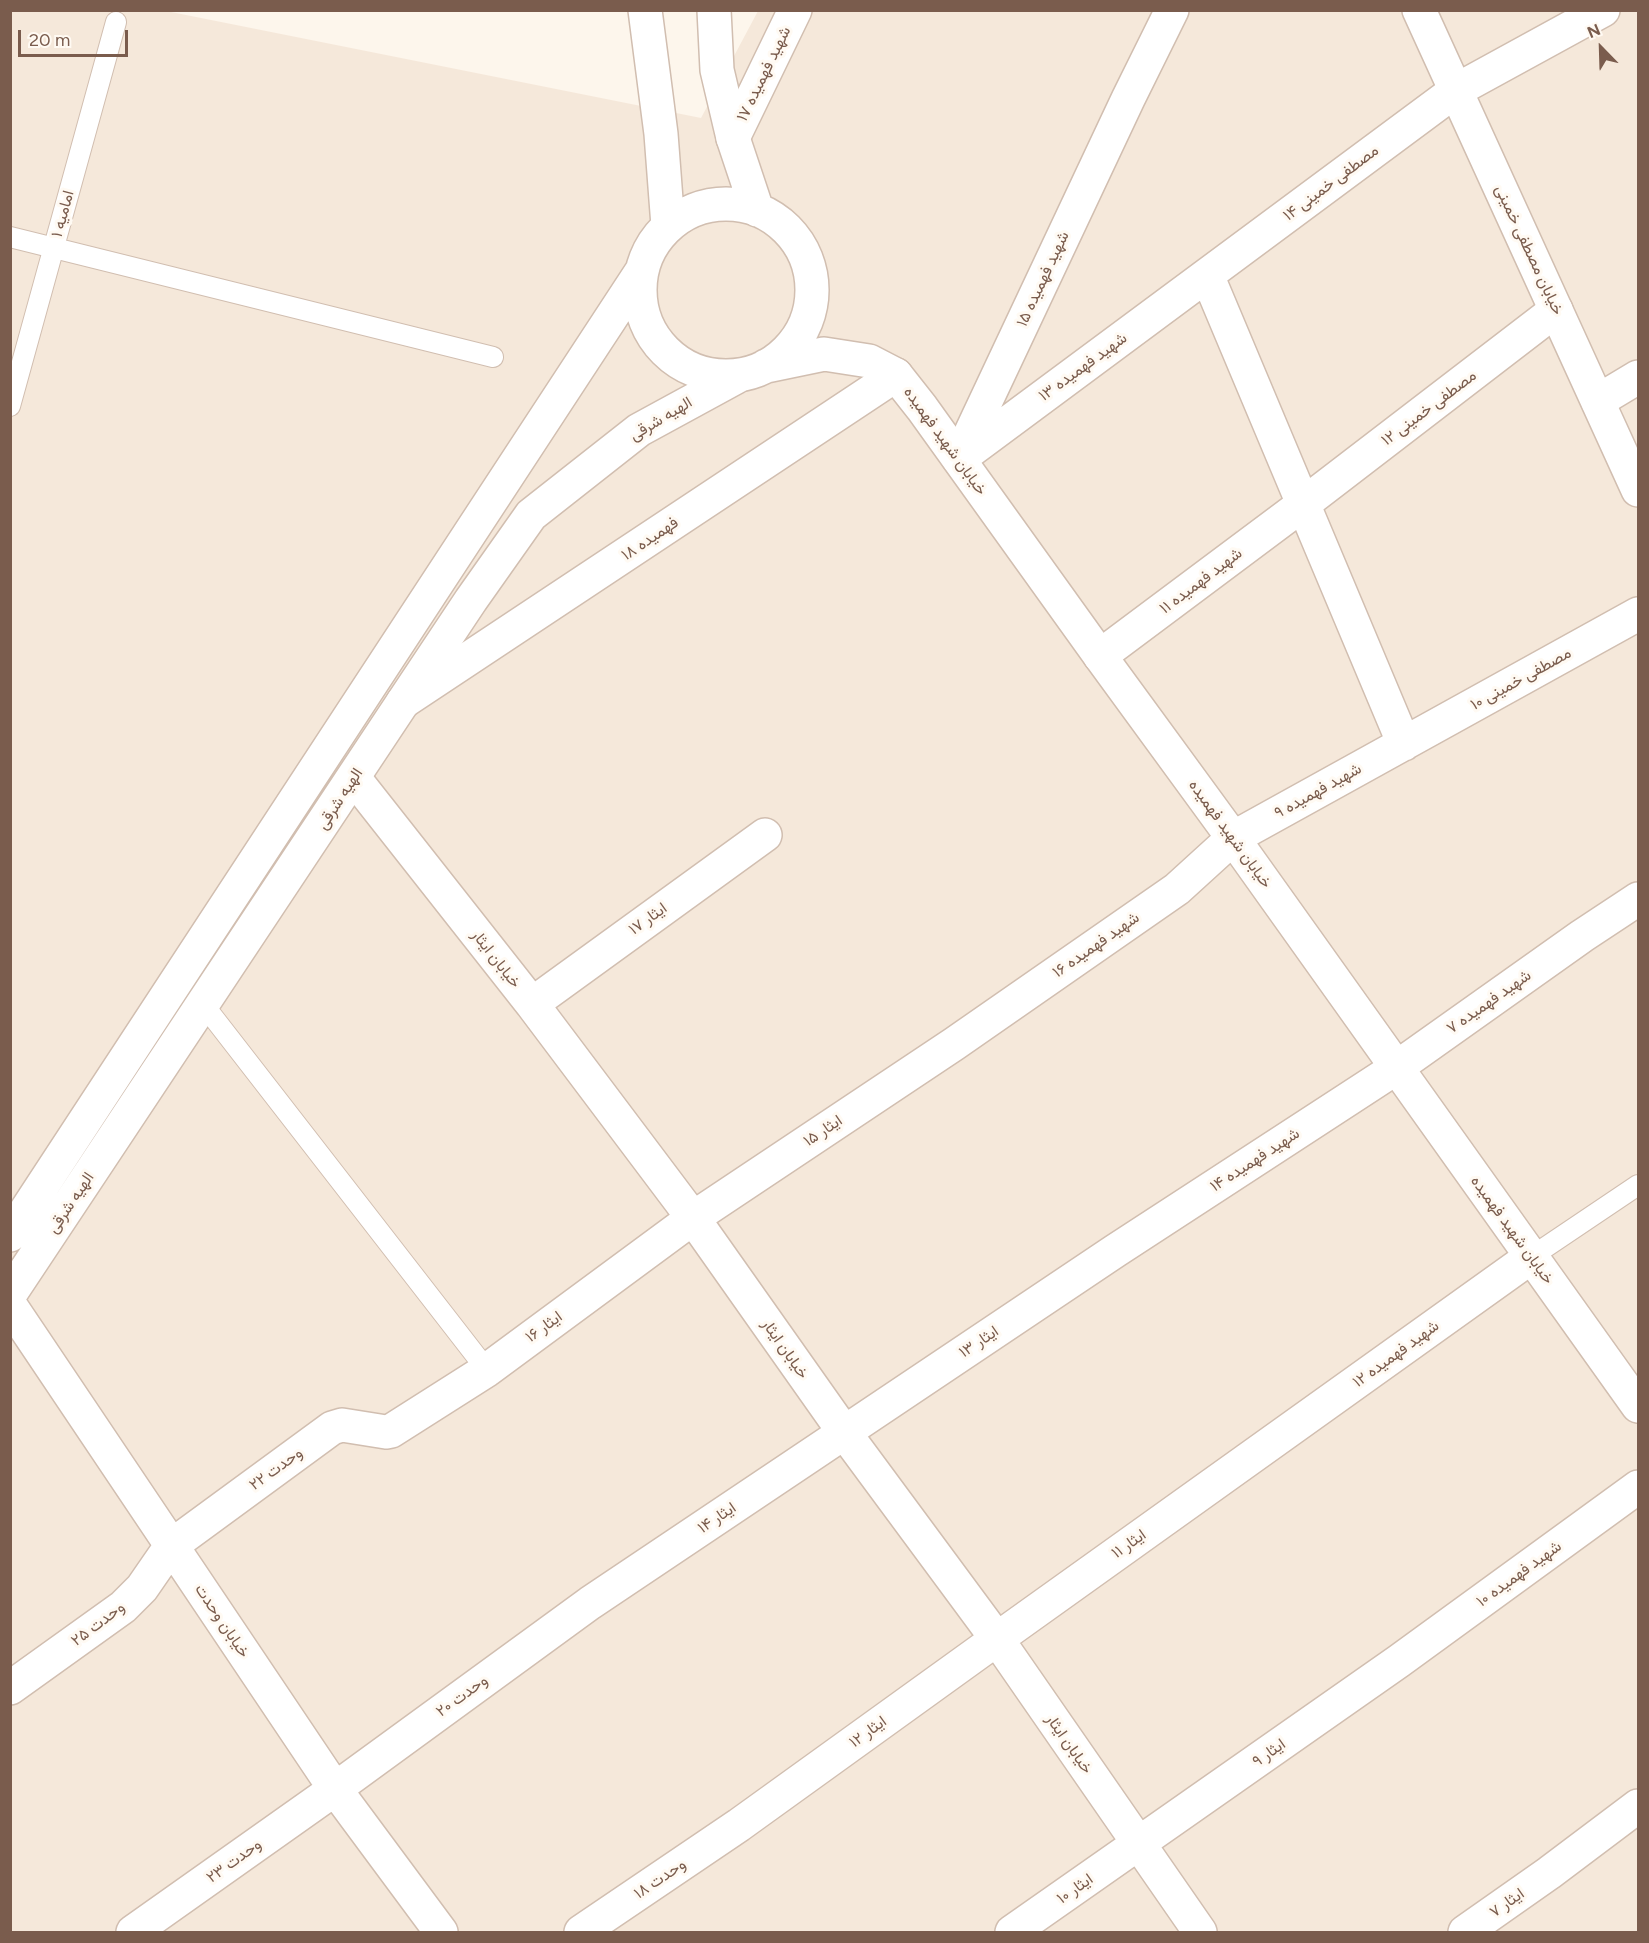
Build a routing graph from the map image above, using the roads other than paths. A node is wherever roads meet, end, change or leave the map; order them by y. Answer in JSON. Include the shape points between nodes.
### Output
{"nodes":[{"id":1,"x":645,"y":10,"type":"edge"},
{"id":2,"x":714,"y":10,"type":"edge"},
{"id":3,"x":795,"y":10,"type":"edge"},
{"id":4,"x":1172,"y":10,"type":"edge"},
{"id":5,"x":1419,"y":10,"type":"edge"},
{"id":6,"x":1603,"y":10,"type":"edge"},
{"id":7,"x":116,"y":22,"type":"dead end"},
{"id":8,"x":1455,"y":91,"type":"junction"},
{"id":9,"x":733,"y":138,"type":"junction"},
{"id":10,"x":757,"y":210,"type":"junction"},
{"id":11,"x":668,"y":226,"type":"junction"},
{"id":12,"x":10,"y":237,"type":"edge"},
{"id":13,"x":54,"y":248,"type":"junction"},
{"id":14,"x":641,"y":272,"type":"junction"},
{"id":15,"x":1207,"y":275,"type":"junction"},
{"id":16,"x":1556,"y":310,"type":"junction"},
{"id":17,"x":493,"y":357,"type":"dead end"},
{"id":18,"x":753,"y":371,"type":"junction"},
{"id":19,"x":896,"y":375,"type":"junction"},
{"id":20,"x":1638,"y":378,"type":"edge"},
{"id":21,"x":1598,"y":400,"type":"junction"},
{"id":22,"x":10,"y":406,"type":"edge"},
{"id":23,"x":959,"y":459,"type":"junction"},
{"id":24,"x":1638,"y":490,"type":"edge"},
{"id":25,"x":1302,"y":505,"type":"junction"},
{"id":26,"x":1638,"y":614,"type":"edge"},
{"id":27,"x":1100,"y":656,"type":"junction"},
{"id":28,"x":403,"y":702,"type":"junction"},
{"id":29,"x":1404,"y":744,"type":"junction"},
{"id":30,"x":354,"y":778,"type":"junction"},
{"id":31,"x":765,"y":835,"type":"dead end"},
{"id":32,"x":1233,"y":838,"type":"junction"},
{"id":33,"x":1638,"y":899,"type":"edge"},
{"id":34,"x":204,"y":1004,"type":"junction"},
{"id":35,"x":532,"y":1004,"type":"junction"},
{"id":36,"x":954,"y":1044,"type":"joint"},
{"id":37,"x":1396,"y":1068,"type":"junction"},
{"id":38,"x":1638,"y":1185,"type":"edge"},
{"id":39,"x":693,"y":1218,"type":"junction"},
{"id":40,"x":10,"y":1235,"type":"edge"},
{"id":41,"x":1115,"y":1251,"type":"joint"},
{"id":42,"x":1531,"y":1257,"type":"junction"},
{"id":43,"x":10,"y":1294,"type":"edge"},
{"id":44,"x":10,"y":1305,"type":"edge"},
{"id":45,"x":487,"y":1370,"type":"junction"},
{"id":46,"x":1638,"y":1406,"type":"edge"},
{"id":47,"x":391,"y":1431,"type":"joint"},
{"id":48,"x":844,"y":1432,"type":"junction"},
{"id":49,"x":1261,"y":1450,"type":"joint"},
{"id":50,"x":1638,"y":1487,"type":"edge"},
{"id":51,"x":171,"y":1546,"type":"junction"},
{"id":52,"x":590,"y":1603,"type":"joint"},
{"id":53,"x":997,"y":1639,"type":"junction"},
{"id":54,"x":1399,"y":1661,"type":"joint"},
{"id":55,"x":10,"y":1688,"type":"edge"},
{"id":56,"x":335,"y":1789,"type":"junction"},
{"id":57,"x":1638,"y":1806,"type":"edge"},
{"id":58,"x":739,"y":1825,"type":"joint"},
{"id":59,"x":1138,"y":1845,"type":"junction"},
{"id":60,"x":133,"y":1932,"type":"edge"},
{"id":61,"x":441,"y":1932,"type":"edge"},
{"id":62,"x":581,"y":1932,"type":"edge"},
{"id":63,"x":1012,"y":1932,"type":"edge"},
{"id":64,"x":1200,"y":1932,"type":"edge"},
{"id":65,"x":1465,"y":1932,"type":"edge"}],
"edges":[{"from":1,"to":11,"type":"street"},
{"from":2,"to":9,"type":"street","via":[[717,70]]},
{"from":3,"to":9,"type":"street","name":"شهید فهمیده ۱۷"},
{"from":4,"to":23,"type":"street","name":"شهید فهمیده ۱۵"},
{"from":5,"to":8,"type":"street","name":"خیابان مصطفی خمینی"},
{"from":6,"to":8,"type":"street","name":"مصطفی خمینی ۱۴"},
{"from":7,"to":13,"type":"lane","name":"امامیه ۱"},
{"from":8,"to":15,"type":"street","name":"مصطفی خمینی ۱۴"},
{"from":8,"to":16,"type":"street","name":"خیابان مصطفی خمینی"},
{"from":9,"to":10,"type":"street"},
{"from":10,"to":11,"type":"street","via":[[720,204],[683,215]]},
{"from":10,"to":18,"type":"street","via":[[781,224],[800,245],[810,271],[812,298],[804,326],[788,349]]},
{"from":11,"to":14,"type":"street","via":[[651,247]]},
{"from":12,"to":13,"type":"lane"},
{"from":13,"to":17,"type":"lane"},
{"from":13,"to":22,"type":"lane","name":"امامیه ۱"},
{"from":14,"to":18,"type":"street","via":[[642,313],[663,349],[698,372],[719,376]]},
{"from":14,"to":40,"type":"street","name":"الهیه شرقی"},
{"from":15,"to":23,"type":"street","name":"شهید فهمیده ۱۳"},
{"from":15,"to":25,"type":"street"},
{"from":16,"to":21,"type":"street","name":"خیابان مصطفی خمینی"},
{"from":16,"to":25,"type":"street","name":"مصطفی خمینی ۱۲"},
{"from":18,"to":19,"type":"street","name":"خیابان شهید فهمیده","via":[[824,354],[869,361]]},
{"from":18,"to":28,"type":"street","name":"الهیه شرقی","via":[[639,430],[531,515]]},
{"from":19,"to":23,"type":"street","name":"خیابان شهید فهمیده"},
{"from":19,"to":28,"type":"street","name":"فهمیده ۱۸"},
{"from":20,"to":21,"type":"street"},
{"from":21,"to":24,"type":"street","name":"خیابان مصطفی خمینی"},
{"from":23,"to":27,"type":"street","name":"خیابان شهید فهمیده"},
{"from":25,"to":27,"type":"street","name":"شهید فهمیده ۱۱"},
{"from":25,"to":29,"type":"street"},
{"from":26,"to":29,"type":"street","name":"مصطفی خمینی ۱۰"},
{"from":27,"to":32,"type":"street","name":"خیابان شهید فهمیده"},
{"from":28,"to":30,"type":"street","name":"الهیه شرقی"},
{"from":29,"to":32,"type":"street","name":"شهید فهمیده ۹"},
{"from":30,"to":34,"type":"street","name":"الهیه شرقی"},
{"from":30,"to":35,"type":"street","name":"خیابان ایثار"},
{"from":31,"to":35,"type":"street","name":"ایثار ۱۷"},
{"from":32,"to":36,"type":"street","name":"شهید فهمیده ۱۶","via":[[1177,889]]},
{"from":32,"to":37,"type":"street","name":"خیابان شهید فهمیده"},
{"from":33,"to":37,"type":"street","name":"شهید فهمیده ۷"},
{"from":34,"to":43,"type":"street","name":"الهیه شرقی"},
{"from":34,"to":45,"type":"lane"},
{"from":35,"to":39,"type":"street","name":"خیابان ایثار"},
{"from":36,"to":39,"type":"street","name":"ایثار ۱۵"},
{"from":37,"to":41,"type":"street","name":"شهید فهمیده ۱۴"},
{"from":37,"to":42,"type":"street","name":"خیابان شهید فهمیده"},
{"from":38,"to":42,"type":"lane"},
{"from":39,"to":45,"type":"street","name":"ایثار ۱۶"},
{"from":39,"to":48,"type":"street","name":"خیابان ایثار"},
{"from":41,"to":48,"type":"street","name":"ایثار ۱۳"},
{"from":42,"to":46,"type":"street","name":"خیابان شهید فهمیده"},
{"from":42,"to":49,"type":"street","name":"شهید فهمیده ۱۲"},
{"from":44,"to":51,"type":"street","name":"خیابان وحدت"},
{"from":45,"to":47,"type":"street","name":"ایثار ۱۶"},
{"from":47,"to":51,"type":"street","name":"وحدت ۲۲","via":[[342,1425],[332,1428]]},
{"from":48,"to":52,"type":"street","name":"ایثار ۱۴"},
{"from":48,"to":53,"type":"street","name":"خیابان ایثار"},
{"from":49,"to":53,"type":"street","name":"ایثار ۱۱"},
{"from":50,"to":54,"type":"street","name":"شهید فهمیده ۱۰"},
{"from":51,"to":55,"type":"street","name":"وحدت ۲۵","via":[[142,1588],[123,1607]]},
{"from":51,"to":56,"type":"street","name":"خیابان وحدت"},
{"from":52,"to":56,"type":"street","name":"وحدت ۲۰"},
{"from":53,"to":58,"type":"street","name":"ایثار ۱۲"},
{"from":53,"to":59,"type":"street","name":"خیابان ایثار"},
{"from":54,"to":59,"type":"street","name":"ایثار ۹"},
{"from":56,"to":60,"type":"street","name":"وحدت ۲۳"},
{"from":56,"to":61,"type":"street","name":"خیابان وحدت"},
{"from":57,"to":65,"type":"street","name":"ایثار ۷"},
{"from":58,"to":62,"type":"street","name":"وحدت ۱۸"},
{"from":59,"to":63,"type":"street","name":"ایثار ۱۰"},
{"from":59,"to":64,"type":"street","name":"خیابان ایثار"}]}
